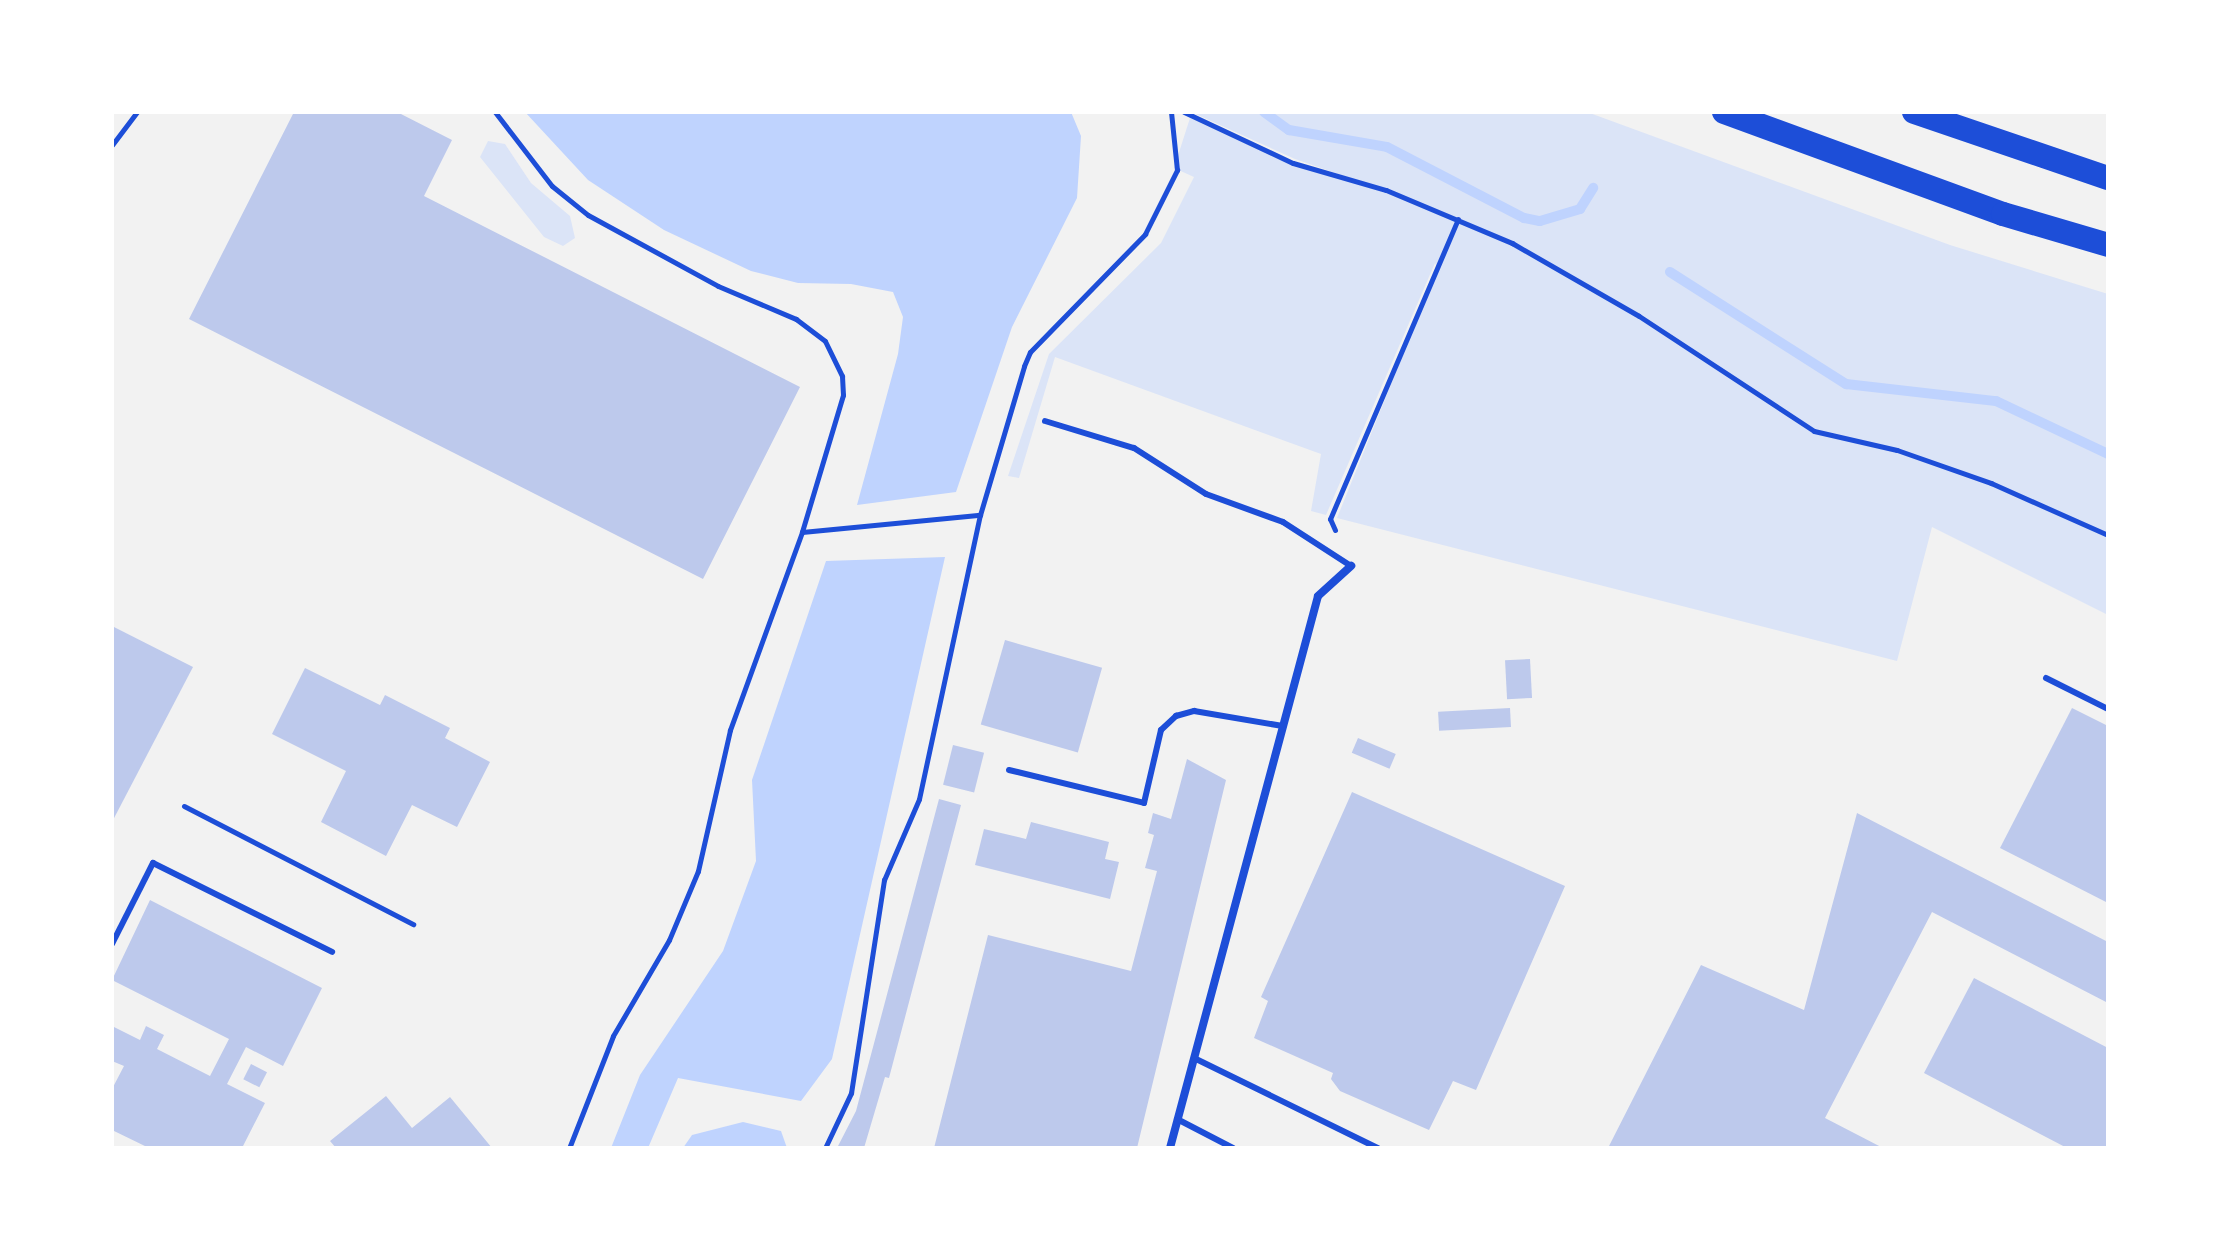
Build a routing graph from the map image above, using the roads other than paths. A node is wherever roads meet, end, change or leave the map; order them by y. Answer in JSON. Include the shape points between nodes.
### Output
{"nodes":[{"id":1,"x":1724,"y":112,"type":"edge"},
{"id":2,"x":1914,"y":112,"type":"edge"},
{"id":3,"x":2108,"y":178,"type":"edge"},
{"id":4,"x":2108,"y":245,"type":"edge"},
{"id":5,"x":1045,"y":421,"type":"dead end"},
{"id":6,"x":1351,"y":566,"type":"joint"},
{"id":7,"x":2046,"y":678,"type":"dead end"},
{"id":8,"x":2108,"y":709,"type":"edge"},
{"id":9,"x":1283,"y":726,"type":"junction"},
{"id":10,"x":1009,"y":770,"type":"dead end"},
{"id":11,"x":112,"y":944,"type":"edge"},
{"id":12,"x":332,"y":952,"type":"dead end"},
{"id":13,"x":1194,"y":1058,"type":"junction"},
{"id":14,"x":1177,"y":1119,"type":"junction"},
{"id":15,"x":1170,"y":1148,"type":"edge"},
{"id":16,"x":1233,"y":1148,"type":"edge"},
{"id":17,"x":1378,"y":1148,"type":"edge"}],
"edges":[{"from":1,"to":4,"type":"highway","via":[[2003,214]]},
{"from":2,"to":3,"type":"highway"},
{"from":5,"to":6,"type":"lane","via":[[1134,448],[1206,494],[1283,522]]},
{"from":6,"to":9,"type":"street","via":[[1318,596]]},
{"from":7,"to":8,"type":"lane"},
{"from":9,"to":10,"type":"lane","via":[[1194,711],[1176,716],[1161,730],[1144,803]]},
{"from":9,"to":13,"type":"street"},
{"from":11,"to":12,"type":"lane","via":[[153,863]]},
{"from":13,"to":14,"type":"street"},
{"from":13,"to":17,"type":"lane"},
{"from":14,"to":15,"type":"street"},
{"from":14,"to":16,"type":"lane"}]}
